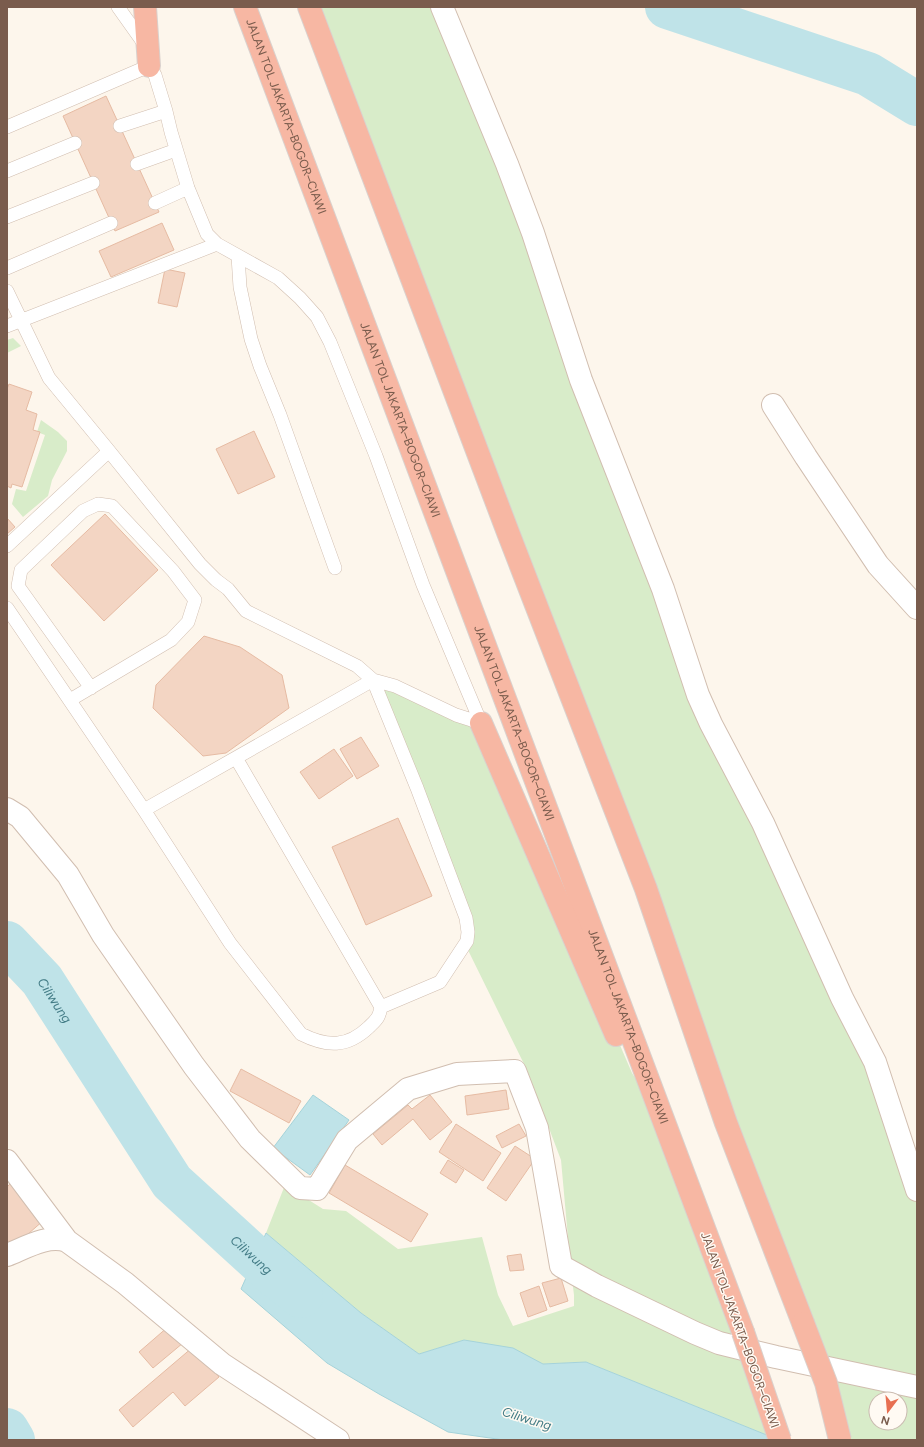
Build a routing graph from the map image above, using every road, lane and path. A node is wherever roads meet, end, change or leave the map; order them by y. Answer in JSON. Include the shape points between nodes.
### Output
{"nodes":[{"id":1,"x":118,"y":7,"type":"edge"},
{"id":2,"x":145,"y":7,"type":"edge"},
{"id":3,"x":245,"y":7,"type":"edge"},
{"id":4,"x":309,"y":7,"type":"edge"},
{"id":5,"x":442,"y":7,"type":"edge"},
{"id":6,"x":148,"y":56,"type":"junction"},
{"id":7,"x":166,"y":110,"type":"junction"},
{"id":8,"x":120,"y":126,"type":"dead end"},
{"id":9,"x":7,"y":127,"type":"edge"},
{"id":10,"x":75,"y":143,"type":"dead end"},
{"id":11,"x":176,"y":150,"type":"junction"},
{"id":12,"x":137,"y":164,"type":"dead end"},
{"id":13,"x":7,"y":171,"type":"edge"},
{"id":14,"x":93,"y":183,"type":"dead end"},
{"id":15,"x":188,"y":188,"type":"junction"},
{"id":16,"x":155,"y":203,"type":"dead end"},
{"id":17,"x":7,"y":217,"type":"edge"},
{"id":18,"x":111,"y":223,"type":"dead end"},
{"id":19,"x":217,"y":244,"type":"junction"},
{"id":20,"x":238,"y":256,"type":"junction"},
{"id":21,"x":7,"y":268,"type":"edge"},
{"id":22,"x":7,"y":291,"type":"edge"},
{"id":23,"x":21,"y":320,"type":"junction"},
{"id":24,"x":7,"y":326,"type":"edge"},
{"id":25,"x":772,"y":405,"type":"dead end"},
{"id":26,"x":109,"y":451,"type":"junction"},
{"id":27,"x":7,"y":546,"type":"edge"},
{"id":28,"x":335,"y":568,"type":"dead end"},
{"id":29,"x":7,"y":608,"type":"edge"},
{"id":30,"x":917,"y":608,"type":"edge"},
{"id":31,"x":373,"y":680,"type":"junction"},
{"id":32,"x":91,"y":688,"type":"junction"},
{"id":33,"x":70,"y":700,"type":"junction"},
{"id":34,"x":481,"y":723,"type":"junction"},
{"id":35,"x":236,"y":758,"type":"junction"},
{"id":36,"x":7,"y":810,"type":"edge"},
{"id":37,"x":144,"y":810,"type":"junction"},
{"id":38,"x":381,"y":1007,"type":"junction"},
{"id":39,"x":660,"y":1113,"type":"junction"},
{"id":40,"x":7,"y":1161,"type":"edge"},
{"id":41,"x":917,"y":1190,"type":"edge"},
{"id":42,"x":67,"y":1241,"type":"junction"},
{"id":43,"x":7,"y":1255,"type":"edge"},
{"id":44,"x":917,"y":1387,"type":"edge"},
{"id":45,"x":338,"y":1440,"type":"edge"},
{"id":46,"x":780,"y":1440,"type":"edge"},
{"id":47,"x":840,"y":1440,"type":"edge"}],
"edges":[{"from":1,"to":6,"type":"lane"},
{"from":2,"to":6,"type":"highway"},
{"from":3,"to":39,"type":"highway","name":"JALAN TOL JAKARTA–BOGOR–CIAWI"},
{"from":4,"to":47,"type":"highway","bridge":true,"via":[[646,889],[726,1123],[826,1383]]},
{"from":5,"to":41,"type":"street","via":[[533,233],[581,380],[663,589],[698,695],[763,823],[842,998],[875,1062]]},
{"from":6,"to":7,"type":"lane"},
{"from":6,"to":9,"type":"lane"},
{"from":7,"to":8,"type":"lane"},
{"from":7,"to":11,"type":"lane"},
{"from":10,"to":13,"type":"lane"},
{"from":11,"to":12,"type":"lane"},
{"from":11,"to":15,"type":"lane"},
{"from":14,"to":17,"type":"lane"},
{"from":15,"to":16,"type":"lane"},
{"from":15,"to":19,"type":"lane","via":[[207,234]]},
{"from":18,"to":21,"type":"lane"},
{"from":19,"to":20,"type":"lane"},
{"from":19,"to":23,"type":"lane"},
{"from":20,"to":28,"type":"lane","via":[[240,287],[251,339]]},
{"from":20,"to":34,"type":"lane","via":[[278,278],[300,298],[316,317],[330,342],[376,456],[423,585]]},
{"from":22,"to":23,"type":"lane"},
{"from":23,"to":24,"type":"lane"},
{"from":23,"to":26,"type":"lane","via":[[49,378]]},
{"from":25,"to":30,"type":"street","via":[[878,565]]},
{"from":26,"to":27,"type":"lane"},
{"from":26,"to":31,"type":"lane","via":[[200,564],[228,589],[246,611],[357,666]]},
{"from":29,"to":33,"type":"lane"},
{"from":31,"to":34,"type":"lane","via":[[395,686],[456,715]]},
{"from":31,"to":35,"type":"lane"},
{"from":31,"to":38,"type":"lane","via":[[417,788],[466,918],[468,932],[467,941],[440,982]]},
{"from":32,"to":32,"type":"lane","via":[[171,640],[188,622],[195,600],[173,571],[112,506],[98,504],[83,511],[21,570],[18,586]]},
{"from":32,"to":33,"type":"lane"},
{"from":33,"to":37,"type":"lane"},
{"from":34,"to":39,"type":"highway","via":[[633,1073],[648,1099]]},
{"from":35,"to":37,"type":"lane"},
{"from":35,"to":38,"type":"lane"},
{"from":36,"to":44,"type":"street","via":[[20,817],[68,875],[103,935],[194,1066],[245,1133],[300,1188],[317,1189],[348,1140],[408,1089],[457,1074],[515,1071],[537,1128],[561,1266],[695,1334],[719,1343]]},
{"from":37,"to":38,"type":"lane","via":[[230,943],[301,1034],[312,1040],[330,1044],[344,1042],[359,1036],[380,1016]]},
{"from":39,"to":46,"type":"highway","name":"JALAN TOL JAKARTA–BOGOR–CIAWI","bridge":true,"via":[[743,1332]]},
{"from":40,"to":42,"type":"street"},
{"from":42,"to":43,"type":"street","via":[[51,1239]]},
{"from":42,"to":45,"type":"street","via":[[125,1283],[222,1364]]}]}
